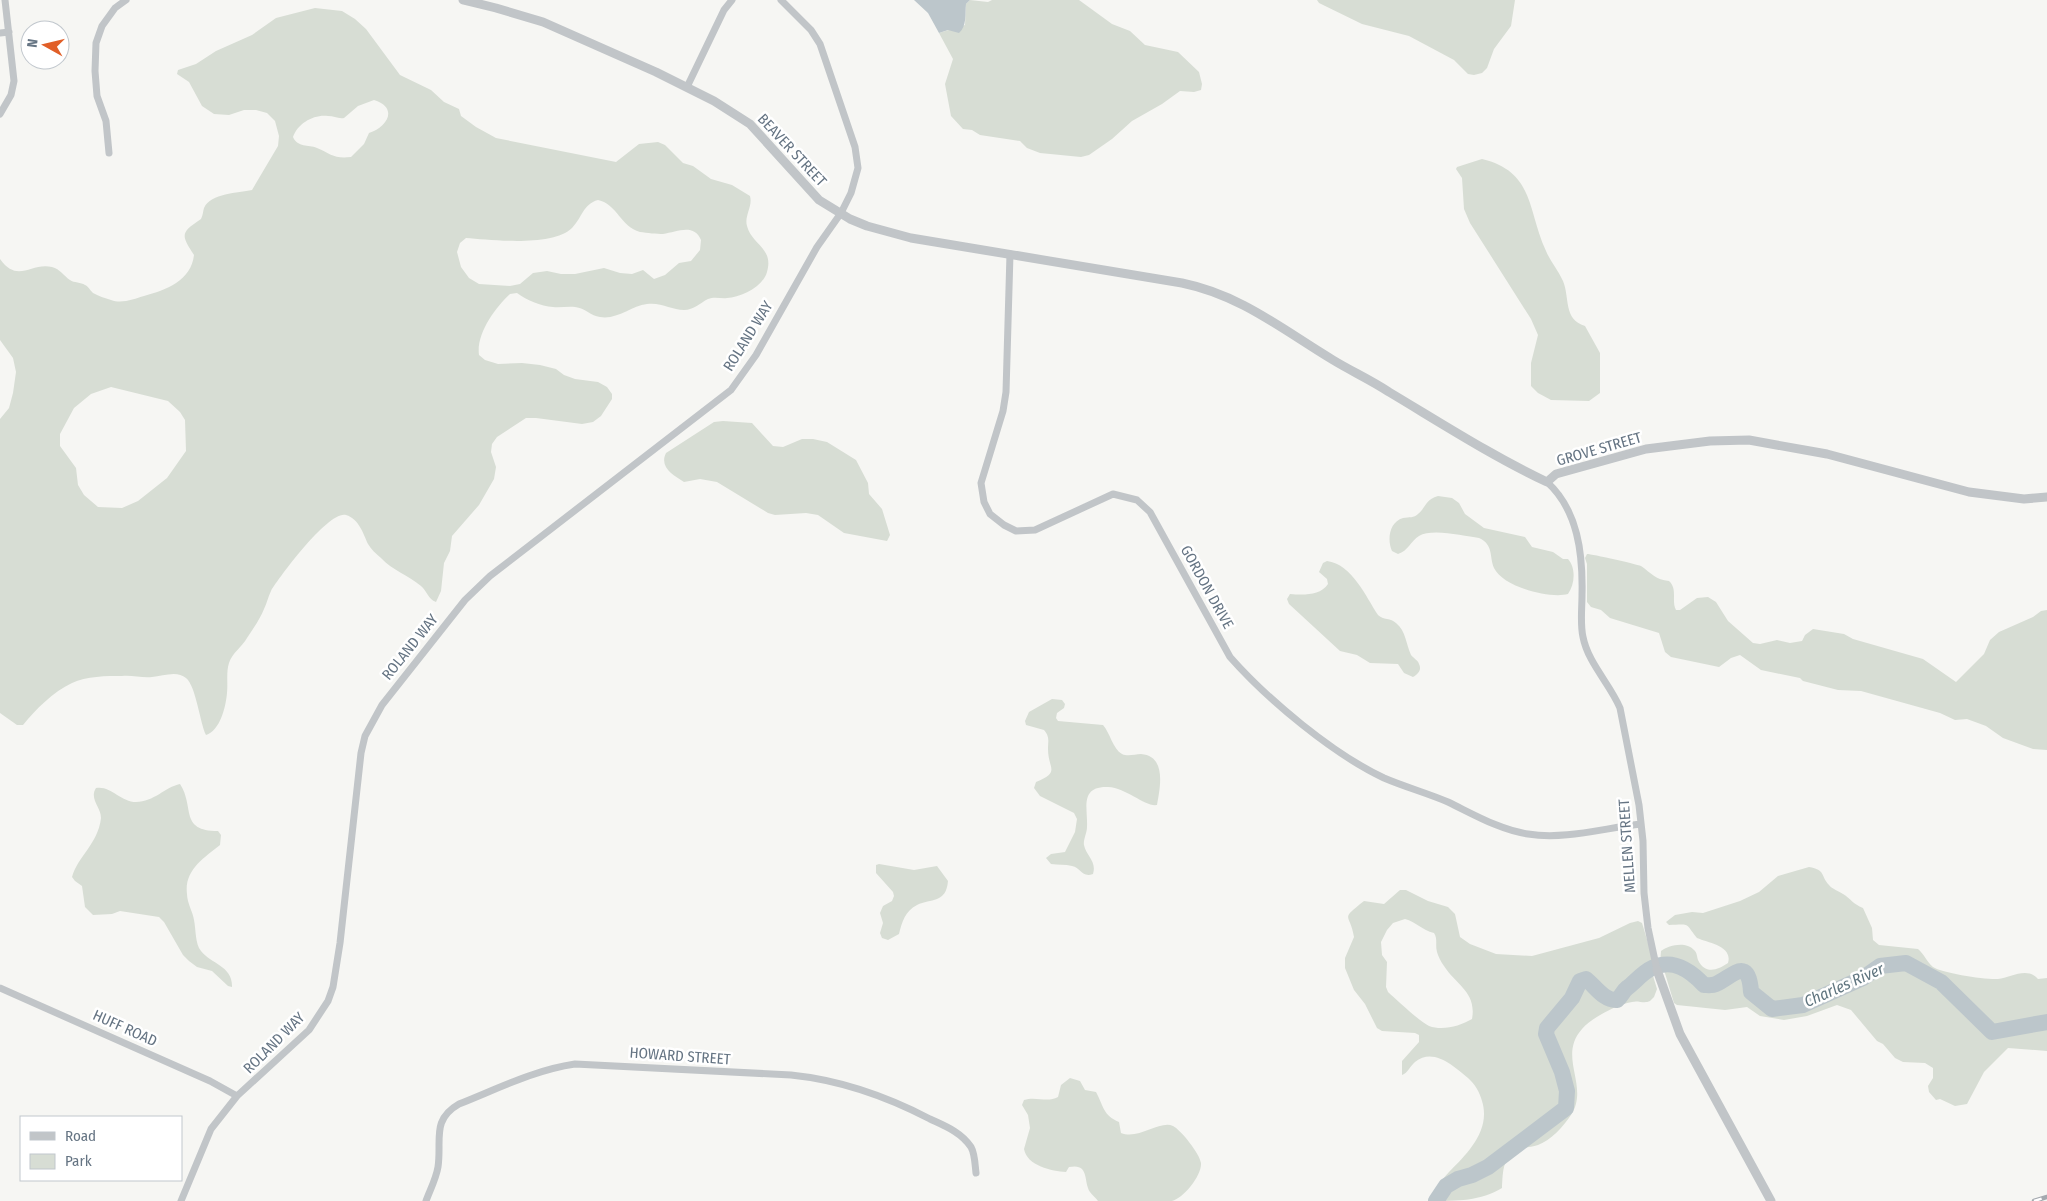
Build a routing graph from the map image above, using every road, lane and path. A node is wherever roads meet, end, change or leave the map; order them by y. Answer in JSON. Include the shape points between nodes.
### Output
{"nodes":[{"id":1,"x":5,"y":0,"type":"edge"},
{"id":2,"x":126,"y":0,"type":"edge"},
{"id":3,"x":462,"y":0,"type":"edge"},
{"id":4,"x":732,"y":0,"type":"edge"},
{"id":5,"x":781,"y":0,"type":"edge"},
{"id":6,"x":9,"y":32,"type":"junction"},
{"id":7,"x":0,"y":33,"type":"edge"},
{"id":8,"x":687,"y":88,"type":"junction"},
{"id":9,"x":0,"y":114,"type":"edge"},
{"id":10,"x":109,"y":153,"type":"dead end"},
{"id":11,"x":840,"y":213,"type":"junction"},
{"id":12,"x":1010,"y":254,"type":"junction"},
{"id":13,"x":1204,"y":288,"type":"joint"},
{"id":14,"x":1547,"y":482,"type":"junction"},
{"id":15,"x":2047,"y":496,"type":"edge"},
{"id":16,"x":1641,"y":824,"type":"junction"},
{"id":17,"x":1656,"y":967,"type":"joint"},
{"id":18,"x":0,"y":988,"type":"edge"},
{"id":19,"x":237,"y":1096,"type":"junction"},
{"id":20,"x":976,"y":1173,"type":"dead end"},
{"id":21,"x":181,"y":1201,"type":"edge"},
{"id":22,"x":426,"y":1201,"type":"edge"},
{"id":23,"x":1771,"y":1201,"type":"edge"}],
"edges":[{"from":1,"to":6,"type":"street"},
{"from":2,"to":10,"type":"street","via":[[115,8],[102,26],[96,43],[97,96],[106,120]]},
{"from":3,"to":8,"type":"street","name":"BEAVER STREET","via":[[543,22]]},
{"from":4,"to":8,"type":"street","via":[[724,10]]},
{"from":5,"to":11,"type":"street","name":"ROLAND WAY","via":[[811,30],[820,44],[855,146],[858,168],[851,193]]},
{"from":6,"to":7,"type":"street"},
{"from":6,"to":9,"type":"street","via":[[14,81],[11,95]]},
{"from":8,"to":11,"type":"street","name":"BEAVER STREET","via":[[750,124],[819,200]]},
{"from":11,"to":12,"type":"street","name":"BEAVER STREET","via":[[866,226],[911,238]]},
{"from":11,"to":19,"type":"street","name":"ROLAND WAY","via":[[756,355],[731,390],[490,576],[465,600],[382,705],[365,736],[360,753],[340,943],[328,1001],[309,1030]]},
{"from":12,"to":13,"type":"street","name":"BEAVER STREET"},
{"from":12,"to":16,"type":"street","name":"GORDON DRIVE","via":[[1006,392],[981,483],[990,514],[1016,531],[1035,530],[1113,494],[1137,500],[1150,512],[1230,657],[1273,699],[1352,761],[1489,822],[1528,834],[1558,835]]},
{"from":13,"to":14,"type":"street","name":"GROVE STREET","via":[[1246,305],[1474,444]]},
{"from":14,"to":15,"type":"street","name":"GROVE STREET","via":[[1556,474],[1646,448],[1749,440],[1827,454],[1969,492],[2024,499]]},
{"from":14,"to":16,"type":"street","name":"MELLEN STREET","via":[[1566,503],[1578,536],[1584,640],[1590,657],[1620,708]]},
{"from":16,"to":17,"type":"street","name":"MELLEN STREET","via":[[1644,893]]},
{"from":17,"to":23,"type":"street","name":"MELLEN STREET","via":[[1680,1034]]},
{"from":18,"to":19,"type":"street","name":"HUFF ROAD"},
{"from":19,"to":21,"type":"street","name":"ROLAND WAY","via":[[211,1129]]},
{"from":20,"to":22,"type":"street","name":"HOWARD STREET","via":[[972,1150],[962,1136],[893,1101],[842,1084],[791,1075],[574,1064],[527,1077],[450,1109],[441,1123],[437,1170]]}]}
